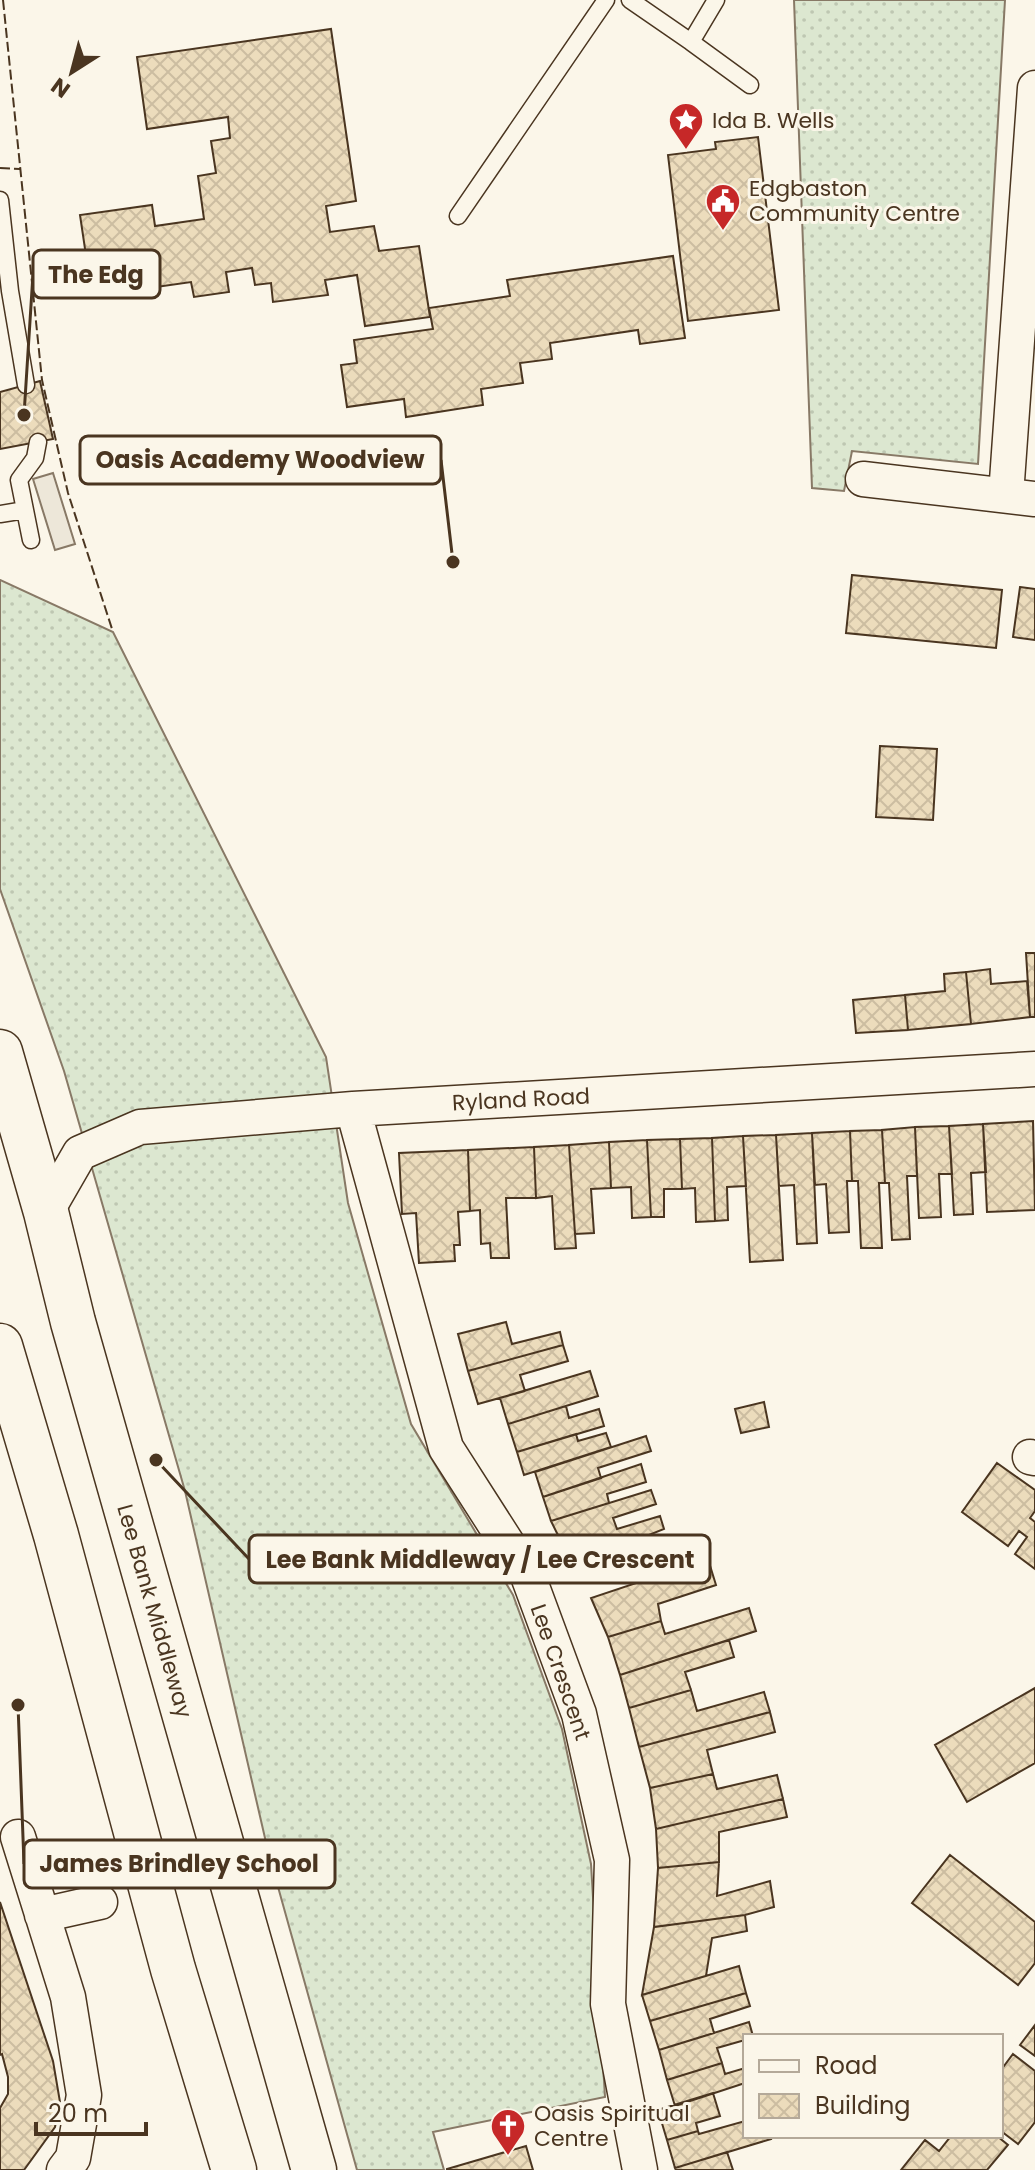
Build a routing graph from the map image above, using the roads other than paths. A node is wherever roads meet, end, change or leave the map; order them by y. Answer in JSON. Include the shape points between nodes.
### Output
{"nodes":[{"id":1,"x":606,"y":0,"type":"edge"},
{"id":2,"x":630,"y":0,"type":"edge"},
{"id":3,"x":716,"y":0,"type":"edge"},
{"id":4,"x":691,"y":42,"type":"junction"},
{"id":5,"x":750,"y":85,"type":"dead end"},
{"id":6,"x":1035,"y":88,"type":"edge"},
{"id":7,"x":1031,"y":198,"type":"edge"},
{"id":8,"x":0,"y":200,"type":"edge"},
{"id":9,"x":458,"y":216,"type":"dead end"},
{"id":10,"x":26,"y":385,"type":"dead end"},
{"id":11,"x":38,"y":442,"type":"dead end"},
{"id":12,"x":863,"y":479,"type":"dead end"},
{"id":13,"x":1021,"y":497,"type":"edge"},
{"id":14,"x":25,"y":510,"type":"junction"},
{"id":15,"x":0,"y":514,"type":"edge"},
{"id":16,"x":31,"y":540,"type":"dead end"},
{"id":17,"x":0,"y":1052,"type":"edge"},
{"id":18,"x":1035,"y":1069,"type":"edge"},
{"id":19,"x":353,"y":1109,"type":"junction"},
{"id":20,"x":46,"y":1212,"type":"junction"},
{"id":21,"x":0,"y":1346,"type":"edge"},
{"id":22,"x":18,"y":1837,"type":"dead end"},
{"id":23,"x":100,"y":1902,"type":"dead end"},
{"id":24,"x":42,"y":1915,"type":"junction"},
{"id":25,"x":64,"y":2170,"type":"edge"},
{"id":26,"x":234,"y":2170,"type":"edge"},
{"id":27,"x":314,"y":2170,"type":"edge"},
{"id":28,"x":640,"y":2170,"type":"edge"}],
"edges":[{"from":1,"to":9,"type":"lane"},
{"from":2,"to":4,"type":"lane"},
{"from":3,"to":4,"type":"lane"},
{"from":4,"to":5,"type":"lane"},
{"from":6,"to":7,"type":"street"},
{"from":7,"to":13,"type":"street"},
{"from":8,"to":10,"type":"lane"},
{"from":11,"to":14,"type":"lane","via":[[35,458],[19,480]]},
{"from":12,"to":13,"type":"street"},
{"from":14,"to":15,"type":"lane"},
{"from":14,"to":16,"type":"lane"},
{"from":17,"to":20,"type":"highway","name":"Lee Bank Middleway"},
{"from":18,"to":19,"type":"street","name":"Ryland Road"},
{"from":19,"to":20,"type":"street","name":"Ryland Road","via":[[140,1127],[80,1153]]},
{"from":19,"to":28,"type":"street","name":"Lee Crescent","via":[[446,1448],[528,1576],[579,1714],[612,1860],[608,2004]]},
{"from":20,"to":27,"type":"highway","name":"Lee Bank Middleway","via":[[77,1338]]},
{"from":21,"to":26,"type":"highway"},
{"from":22,"to":24,"type":"street"},
{"from":23,"to":24,"type":"street"},
{"from":24,"to":25,"type":"street","via":[[68,1997],[84,2095],[73,2158]]}]}
